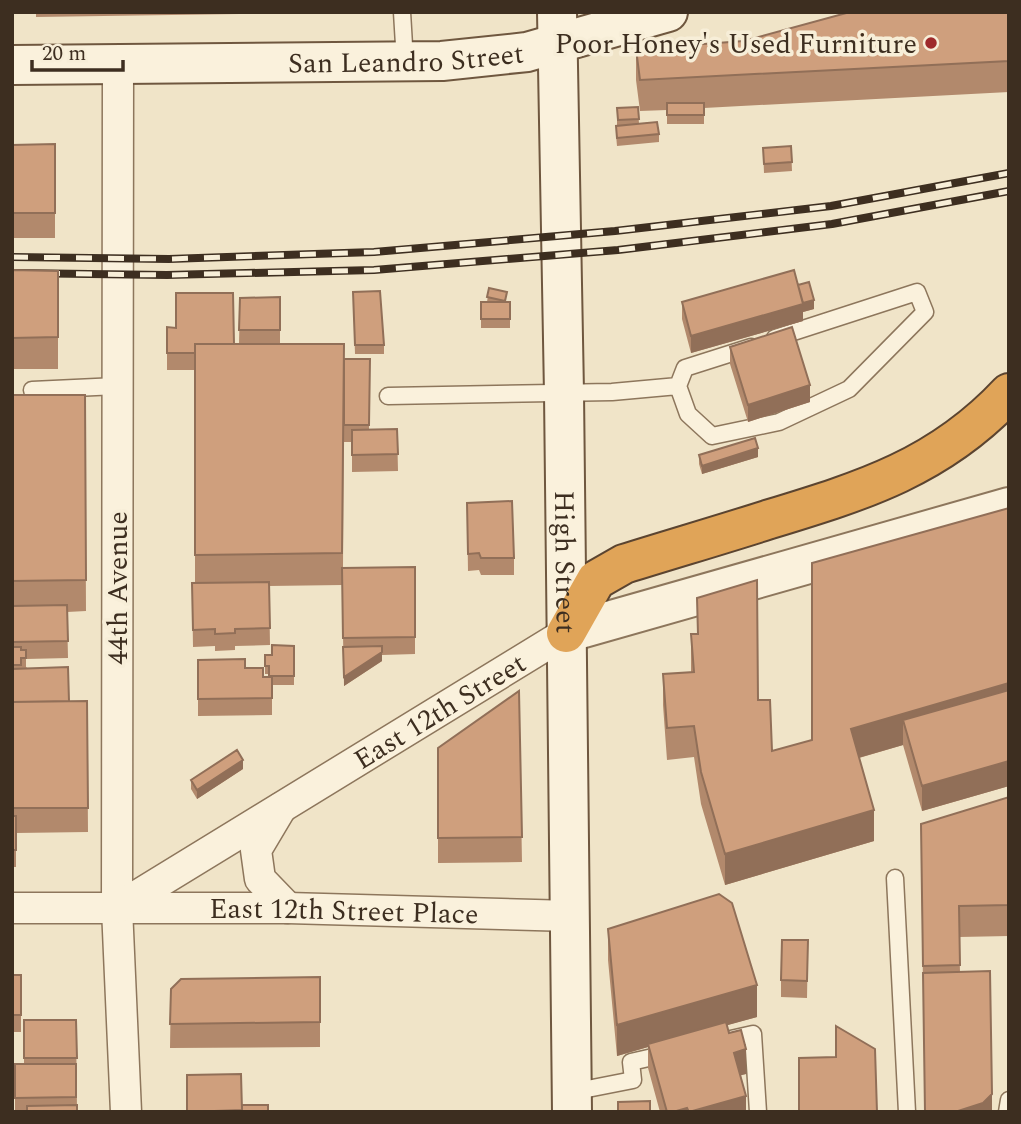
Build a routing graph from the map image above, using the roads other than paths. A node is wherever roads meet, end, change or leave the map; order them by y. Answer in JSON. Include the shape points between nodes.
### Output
{"nodes":[{"id":1,"x":402,"y":12,"type":"edge"},
{"id":2,"x":668,"y":12,"type":"edge"},
{"id":3,"x":556,"y":28,"type":"edge"},
{"id":4,"x":405,"y":62,"type":"junction"},
{"id":5,"x":118,"y":64,"type":"junction"},
{"id":6,"x":12,"y":65,"type":"edge"},
{"id":7,"x":117,"y":386,"type":"junction"},
{"id":8,"x":678,"y":386,"type":"junction"},
{"id":9,"x":32,"y":390,"type":"dead end"},
{"id":10,"x":564,"y":393,"type":"junction"},
{"id":11,"x":1009,"y":393,"type":"edge"},
{"id":12,"x":388,"y":396,"type":"dead end"},
{"id":13,"x":1009,"y":506,"type":"edge"},
{"id":14,"x":566,"y":633,"type":"junction"},
{"id":15,"x":283,"y":805,"type":"junction"},
{"id":16,"x":895,"y":878,"type":"dead end"},
{"id":17,"x":12,"y":908,"type":"edge"},
{"id":18,"x":117,"y":908,"type":"junction"},
{"id":19,"x":288,"y":908,"type":"junction"},
{"id":20,"x":570,"y":916,"type":"junction"},
{"id":21,"x":712,"y":1043,"type":"edge"},
{"id":22,"x":685,"y":1050,"type":"edge"},
{"id":23,"x":1009,"y":1100,"type":"edge"},
{"id":24,"x":572,"y":1102,"type":"edge"},
{"id":25,"x":126,"y":1112,"type":"edge"},
{"id":26,"x":758,"y":1112,"type":"edge"},
{"id":27,"x":907,"y":1112,"type":"edge"},
{"id":28,"x":1007,"y":1112,"type":"edge"}],
"edges":[{"from":1,"to":4,"type":"lane"},
{"from":2,"to":3,"type":"main road","name":"San Leandro Street"},
{"from":3,"to":4,"type":"main road","name":"San Leandro Street","via":[[527,52]]},
{"from":3,"to":10,"type":"main road","name":"High Street"},
{"from":4,"to":5,"type":"main road","name":"San Leandro Street"},
{"from":5,"to":6,"type":"main road","name":"San Leandro Street"},
{"from":5,"to":7,"type":"street","name":"44th Avenue"},
{"from":7,"to":9,"type":"lane"},
{"from":7,"to":18,"type":"street","name":"44th Avenue"},
{"from":8,"to":8,"type":"lane","via":[[688,414],[712,436],[779,422],[849,389],[925,312],[917,292],[685,368]]},
{"from":8,"to":10,"type":"lane"},
{"from":10,"to":12,"type":"lane"},
{"from":10,"to":14,"type":"main road","name":"High Street"},
{"from":11,"to":14,"type":"highway","via":[[953,443],[879,483],[624,564],[596,580]]},
{"from":13,"to":14,"type":"main road","name":"East 12th Street"},
{"from":14,"to":15,"type":"street","name":"East 12th Street"},
{"from":14,"to":20,"type":"main road","name":"High Street"},
{"from":15,"to":18,"type":"street","name":"East 12th Street"},
{"from":15,"to":19,"type":"street","via":[[256,850],[260,879]]},
{"from":16,"to":27,"type":"lane"},
{"from":17,"to":18,"type":"street"},
{"from":18,"to":19,"type":"street","name":"East 12th Street Place"},
{"from":18,"to":25,"type":"street","name":"44th Avenue"},
{"from":19,"to":20,"type":"street","name":"East 12th Street Place"},
{"from":20,"to":24,"type":"main road","name":"High Street"},
{"from":21,"to":26,"type":"lane","via":[[753,1034]]},
{"from":22,"to":24,"type":"lane","via":[[631,1062],[633,1080]]},
{"from":23,"to":28,"type":"lane"}]}
